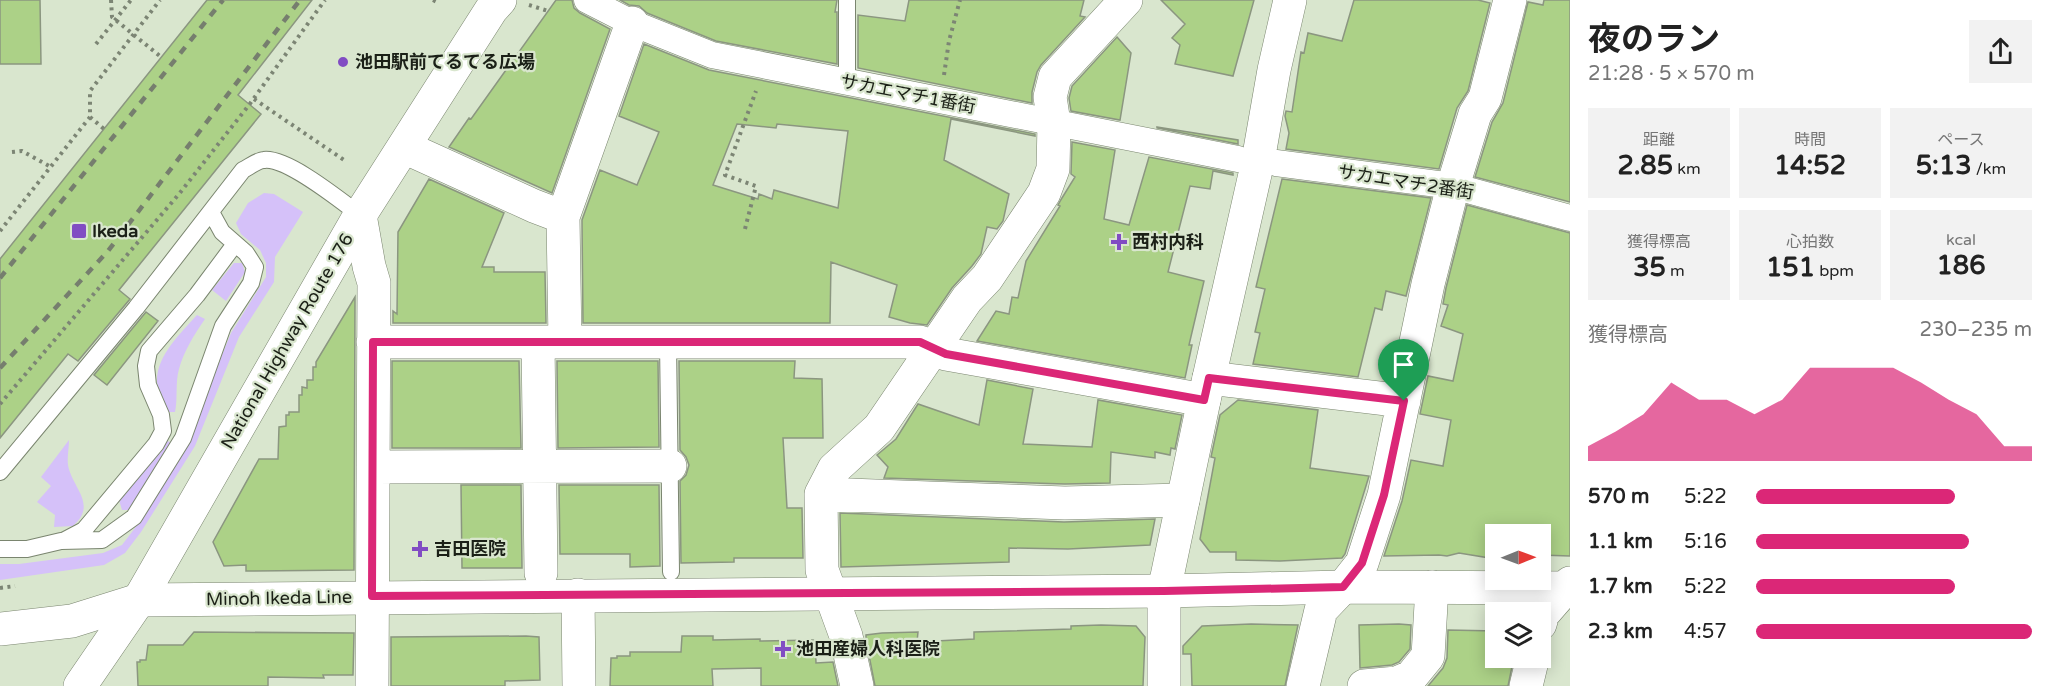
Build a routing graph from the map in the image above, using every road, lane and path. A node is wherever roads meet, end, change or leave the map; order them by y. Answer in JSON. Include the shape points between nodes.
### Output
{"nodes":[{"id":1,"x":111,"y":0,"type":"edge"},
{"id":2,"x":131,"y":0,"type":"edge"},
{"id":3,"x":160,"y":0,"type":"edge"},
{"id":4,"x":325,"y":0,"type":"edge"},
{"id":5,"x":434,"y":0,"type":"edge"},
{"id":6,"x":438,"y":0,"type":"edge"},
{"id":7,"x":500,"y":0,"type":"edge"},
{"id":8,"x":587,"y":0,"type":"edge"},
{"id":9,"x":848,"y":0,"type":"edge"},
{"id":10,"x":960,"y":0,"type":"edge"},
{"id":11,"x":1126,"y":0,"type":"edge"},
{"id":12,"x":1290,"y":0,"type":"edge"},
{"id":13,"x":1510,"y":0,"type":"edge"},
{"id":14,"x":115,"y":20,"type":"junction"},
{"id":15,"x":632,"y":22,"type":"junction"},
{"id":16,"x":96,"y":44,"type":"dead end"},
{"id":17,"x":161,"y":57,"type":"dead end"},
{"id":18,"x":766,"y":65,"type":"junction"},
{"id":19,"x":847,"y":82,"type":"junction"},
{"id":20,"x":254,"y":99,"type":"junction"},
{"id":21,"x":940,"y":100,"type":"junction"},
{"id":22,"x":90,"y":117,"type":"junction"},
{"id":23,"x":1054,"y":123,"type":"junction"},
{"id":24,"x":104,"y":129,"type":"dead end"},
{"id":25,"x":404,"y":147,"type":"junction"},
{"id":26,"x":12,"y":152,"type":"dead end"},
{"id":27,"x":1238,"y":159,"type":"dead end"},
{"id":28,"x":344,"y":160,"type":"dead end"},
{"id":29,"x":1276,"y":163,"type":"dead end"},
{"id":30,"x":51,"y":167,"type":"junction"},
{"id":31,"x":1453,"y":186,"type":"junction"},
{"id":32,"x":211,"y":212,"type":"junction"},
{"id":33,"x":360,"y":215,"type":"junction"},
{"id":34,"x":563,"y":217,"type":"junction"},
{"id":35,"x":1570,"y":218,"type":"edge"},
{"id":36,"x":746,"y":229,"type":"dead end"},
{"id":37,"x":0,"y":231,"type":"edge"},
{"id":38,"x":236,"y":244,"type":"junction"},
{"id":39,"x":373,"y":342,"type":"junction"},
{"id":40,"x":551,"y":342,"type":"junction"},
{"id":41,"x":668,"y":342,"type":"junction"},
{"id":42,"x":933,"y":348,"type":"junction"},
{"id":43,"x":1206,"y":389,"type":"junction"},
{"id":44,"x":1404,"y":401,"type":"junction"},
{"id":45,"x":0,"y":404,"type":"edge"},
{"id":46,"x":539,"y":466,"type":"junction"},
{"id":47,"x":670,"y":466,"type":"junction"},
{"id":48,"x":373,"y":467,"type":"junction"},
{"id":49,"x":0,"y":472,"type":"edge"},
{"id":50,"x":821,"y":494,"type":"junction"},
{"id":51,"x":1183,"y":501,"type":"junction"},
{"id":52,"x":62,"y":541,"type":"junction"},
{"id":53,"x":0,"y":549,"type":"edge"},
{"id":54,"x":671,"y":572,"type":"dead end"},
{"id":55,"x":541,"y":573,"type":"dead end"},
{"id":56,"x":15,"y":586,"type":"dead end"},
{"id":57,"x":1569,"y":586,"type":"edge"},
{"id":58,"x":1343,"y":587,"type":"junction"},
{"id":59,"x":1432,"y":587,"type":"junction"},
{"id":60,"x":0,"y":588,"type":"edge"},
{"id":61,"x":1164,"y":591,"type":"junction"},
{"id":62,"x":830,"y":592,"type":"junction"},
{"id":63,"x":578,"y":595,"type":"junction"},
{"id":64,"x":372,"y":596,"type":"junction"},
{"id":65,"x":139,"y":600,"type":"junction"},
{"id":66,"x":1551,"y":605,"type":"edge"},
{"id":67,"x":0,"y":629,"type":"edge"},
{"id":68,"x":1530,"y":668,"type":"edge"},
{"id":69,"x":80,"y":686,"type":"edge"},
{"id":70,"x":372,"y":686,"type":"edge"},
{"id":71,"x":579,"y":686,"type":"edge"},
{"id":72,"x":857,"y":686,"type":"edge"},
{"id":73,"x":1164,"y":686,"type":"edge"},
{"id":74,"x":1303,"y":686,"type":"edge"},
{"id":75,"x":1364,"y":686,"type":"edge"},
{"id":76,"x":1526,"y":686,"type":"edge"}],
"edges":[{"from":1,"to":14,"type":"path","bridge":true},
{"from":2,"to":14,"type":"path"},
{"from":3,"to":22,"type":"path","via":[[90,91]]},
{"from":4,"to":20,"type":"path"},
{"from":5,"to":6,"type":"path"},
{"from":7,"to":25,"type":"main road","name":"National Highway Route 176"},
{"from":8,"to":15,"type":"street","name":"サカエマチ1番街"},
{"from":9,"to":19,"type":"lane"},
{"from":10,"to":21,"type":"path"},
{"from":11,"to":23,"type":"main road","via":[[1055,77],[1050,97]]},
{"from":12,"to":43,"type":"main road"},
{"from":13,"to":31,"type":"main road","via":[[1485,98],[1474,114]]},
{"from":14,"to":16,"type":"path"},
{"from":14,"to":17,"type":"path","bridge":true},
{"from":15,"to":18,"type":"street","name":"サカエマチ1番街","via":[[712,55]]},
{"from":15,"to":34,"type":"main road"},
{"from":18,"to":19,"type":"street","name":"サカエマチ1番街"},
{"from":18,"to":36,"type":"path","via":[[725,175],[756,186]]},
{"from":19,"to":21,"type":"street","name":"サカエマチ1番街"},
{"from":20,"to":28,"type":"path"},
{"from":20,"to":45,"type":"path","via":[[179,194]]},
{"from":21,"to":23,"type":"street","name":"サカエマチ1番街"},
{"from":22,"to":24,"type":"path"},
{"from":22,"to":30,"type":"path"},
{"from":23,"to":27,"type":"street","name":"サカエマチ1番街"},
{"from":23,"to":42,"type":"main road","via":[[1053,169],[1044,193],[987,278],[967,299]]},
{"from":25,"to":33,"type":"main road","name":"National Highway Route 176"},
{"from":25,"to":34,"type":"main road"},
{"from":26,"to":30,"type":"path","via":[[22,151]]},
{"from":29,"to":31,"type":"street","name":"サカエマチ2番街"},
{"from":30,"to":37,"type":"path"},
{"from":31,"to":35,"type":"street","name":"サカエマチ2番街"},
{"from":31,"to":44,"type":"main road"},
{"from":32,"to":33,"type":"lane","via":[[243,170],[264,160],[287,165]]},
{"from":32,"to":38,"type":"lane","via":[[222,232]]},
{"from":32,"to":49,"type":"lane"},
{"from":33,"to":39,"type":"main road","via":[[374,283]]},
{"from":33,"to":65,"type":"main road","name":"National Highway Route 176"},
{"from":34,"to":40,"type":"main road"},
{"from":38,"to":52,"type":"lane","via":[[149,351],[148,385],[161,415],[163,431],[156,444],[84,530]]},
{"from":38,"to":52,"type":"lane","via":[[255,267],[253,275],[222,326],[183,438],[134,517],[102,540]]},
{"from":39,"to":40,"type":"main road"},
{"from":39,"to":48,"type":"main road"},
{"from":40,"to":41,"type":"main road"},
{"from":40,"to":46,"type":"main road"},
{"from":41,"to":42,"type":"main road","via":[[920,342]]},
{"from":41,"to":47,"type":"lane"},
{"from":42,"to":43,"type":"main road","via":[[946,354]]},
{"from":42,"to":50,"type":"main road","via":[[879,428],[834,469]]},
{"from":43,"to":44,"type":"main road"},
{"from":43,"to":51,"type":"main road"},
{"from":44,"to":58,"type":"main road","via":[[1380,507],[1362,563]]},
{"from":46,"to":47,"type":"main road"},
{"from":46,"to":48,"type":"main road"},
{"from":46,"to":55,"type":"main road"},
{"from":47,"to":54,"type":"lane"},
{"from":48,"to":64,"type":"main road"},
{"from":50,"to":51,"type":"main road","via":[[1065,502]]},
{"from":50,"to":62,"type":"main road","via":[[822,570]]},
{"from":51,"to":61,"type":"main road"},
{"from":52,"to":53,"type":"lane","via":[[27,549]]},
{"from":56,"to":60,"type":"path"},
{"from":57,"to":59,"type":"main road","name":"Minoh Ikeda Line"},
{"from":57,"to":66,"type":"main road"},
{"from":58,"to":59,"type":"main road","name":"Minoh Ikeda Line"},
{"from":58,"to":61,"type":"main road","name":"Minoh Ikeda Line"},
{"from":58,"to":74,"type":"main road","via":[[1321,610]]},
{"from":59,"to":75,"type":"main road","via":[[1428,656],[1411,677],[1397,683]]},
{"from":61,"to":62,"type":"main road","name":"Minoh Ikeda Line"},
{"from":61,"to":73,"type":"main road"},
{"from":62,"to":63,"type":"main road","name":"Minoh Ikeda Line"},
{"from":62,"to":72,"type":"main road","via":[[846,636]]},
{"from":63,"to":64,"type":"main road","name":"Minoh Ikeda Line"},
{"from":63,"to":71,"type":"main road"},
{"from":64,"to":65,"type":"main road","name":"Minoh Ikeda Line"},
{"from":64,"to":70,"type":"main road"},
{"from":65,"to":67,"type":"main road","name":"Minoh Ikeda Line","via":[[72,621]]},
{"from":65,"to":69,"type":"main road","name":"National Highway Route 176"},
{"from":68,"to":76,"type":"main road"}]}
